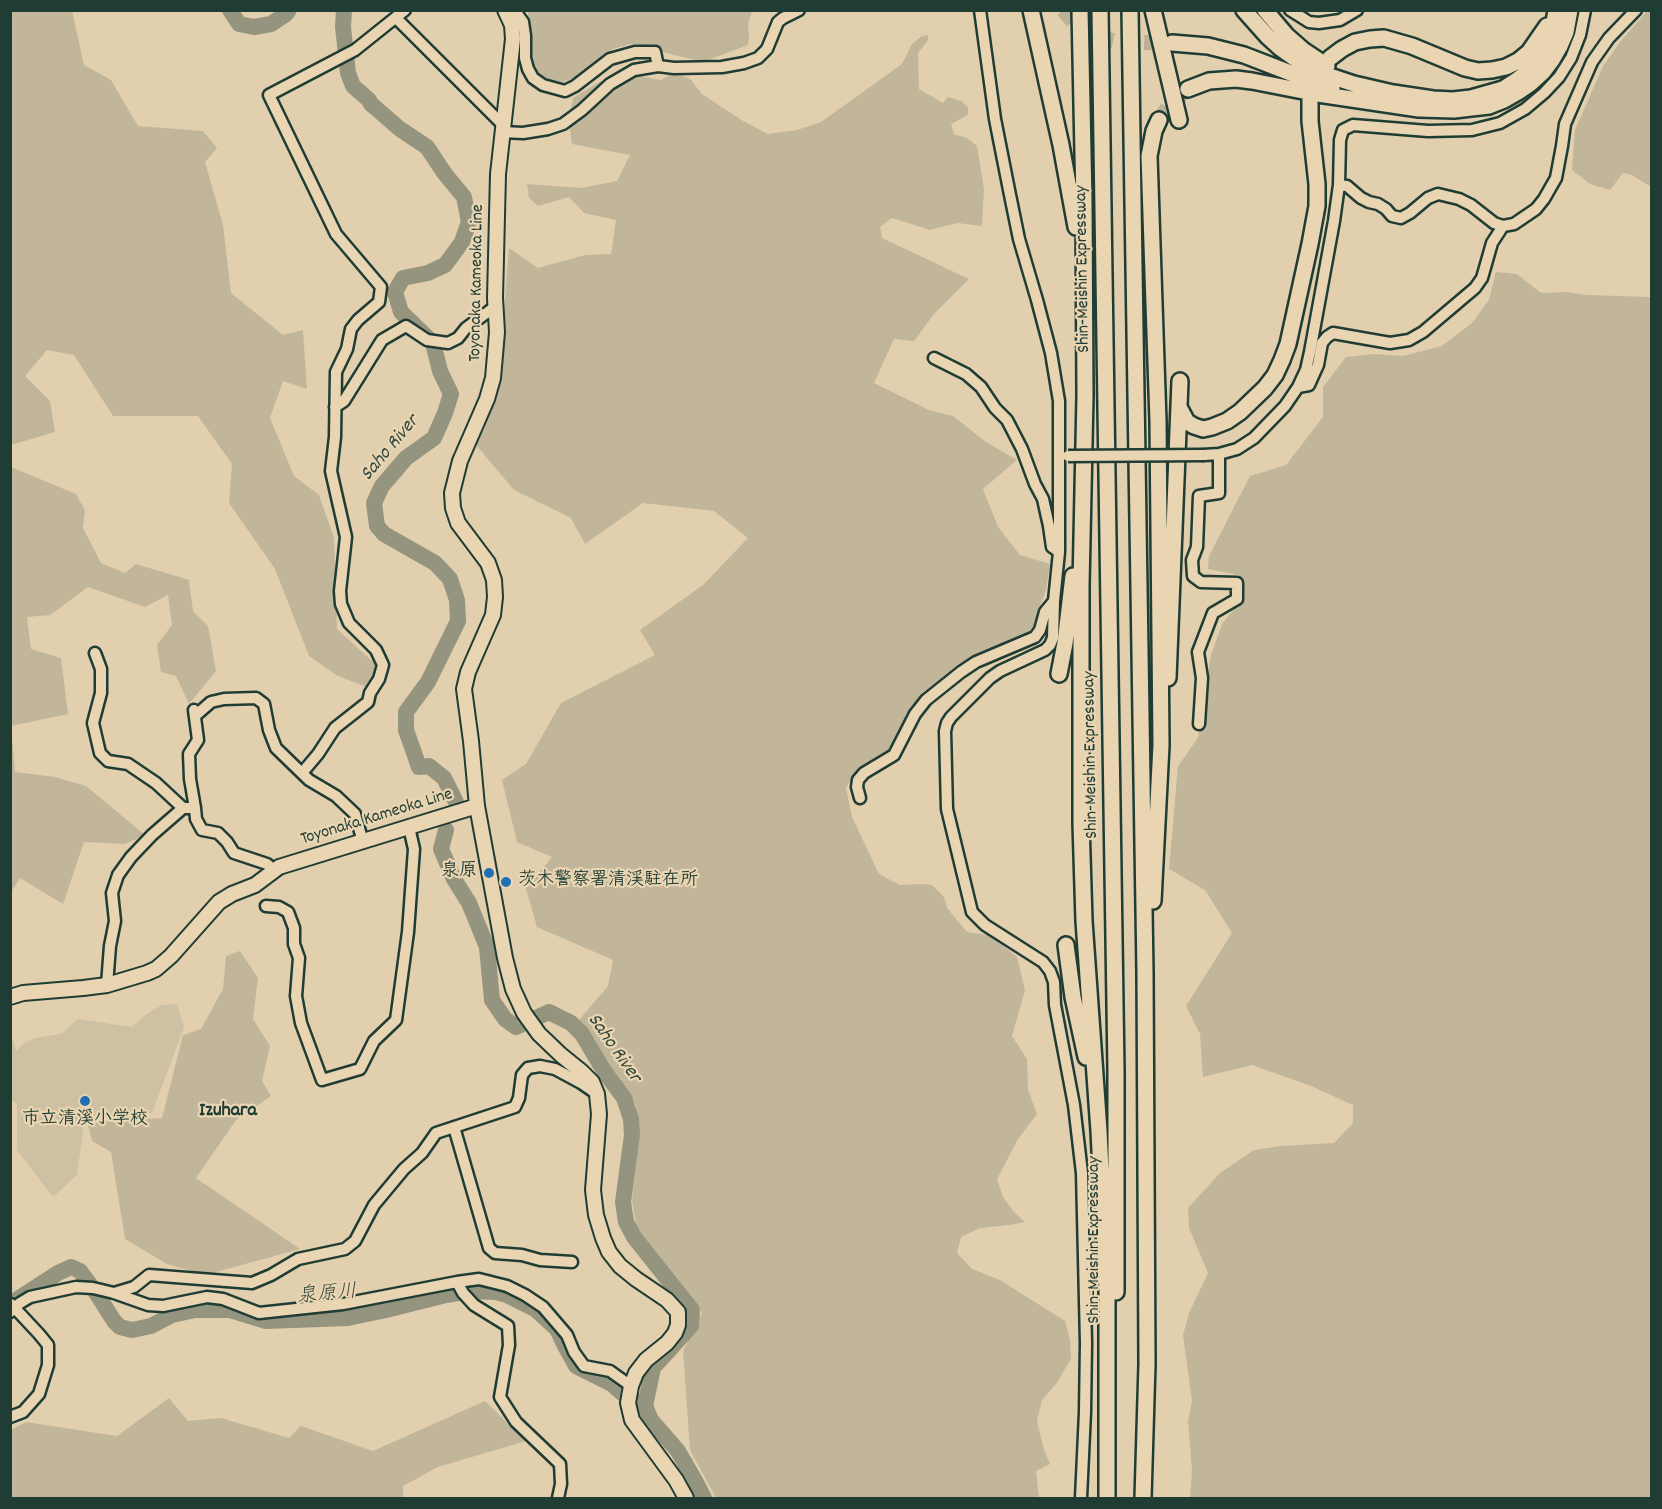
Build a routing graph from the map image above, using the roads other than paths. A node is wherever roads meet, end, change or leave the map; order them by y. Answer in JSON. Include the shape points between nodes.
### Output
{"nodes":[{"id":1,"x":799,"y":10,"type":"edge"},
{"id":2,"x":980,"y":10,"type":"edge"},
{"id":3,"x":1031,"y":10,"type":"edge"},
{"id":4,"x":1080,"y":10,"type":"edge"},
{"id":5,"x":1100,"y":10,"type":"edge"},
{"id":6,"x":1130,"y":10,"type":"edge"},
{"id":7,"x":1153,"y":10,"type":"edge"},
{"id":8,"x":1244,"y":10,"type":"edge"},
{"id":9,"x":1264,"y":10,"type":"edge"},
{"id":10,"x":1290,"y":10,"type":"edge"},
{"id":11,"x":1357,"y":10,"type":"edge"},
{"id":12,"x":1555,"y":10,"type":"edge"},
{"id":13,"x":1570,"y":10,"type":"edge"},
{"id":14,"x":1585,"y":10,"type":"edge"},
{"id":15,"x":1636,"y":10,"type":"edge"},
{"id":16,"x":506,"y":11,"type":"edge"},
{"id":17,"x":401,"y":14,"type":"edge"},
{"id":18,"x":1172,"y":43,"type":"tunnel mouth"},
{"id":19,"x":1330,"y":58,"type":"dead end"},
{"id":20,"x":658,"y":66,"type":"junction"},
{"id":21,"x":1188,"y":89,"type":"tunnel mouth"},
{"id":22,"x":1372,"y":95,"type":"junction"},
{"id":23,"x":1310,"y":99,"type":"dead end"},
{"id":24,"x":1159,"y":120,"type":"tunnel mouth"},
{"id":25,"x":1179,"y":120,"type":"dead end"},
{"id":26,"x":503,"y":128,"type":"junction"},
{"id":27,"x":1339,"y":185,"type":"junction"},
{"id":28,"x":1503,"y":226,"type":"junction"},
{"id":29,"x":1084,"y":287,"type":"junction"},
{"id":30,"x":495,"y":306,"type":"junction"},
{"id":31,"x":934,"y":358,"type":"dead end"},
{"id":32,"x":1180,"y":381,"type":"dead end"},
{"id":33,"x":1299,"y":387,"type":"junction"},
{"id":34,"x":336,"y":407,"type":"junction"},
{"id":35,"x":1179,"y":407,"type":"junction"},
{"id":36,"x":1219,"y":454,"type":"junction"},
{"id":37,"x":1063,"y":456,"type":"junction"},
{"id":38,"x":1083,"y":493,"type":"junction"},
{"id":39,"x":1059,"y":552,"type":"junction"},
{"id":40,"x":1054,"y":601,"type":"junction"},
{"id":41,"x":95,"y":653,"type":"dead end"},
{"id":42,"x":1059,"y":674,"type":"dead end"},
{"id":43,"x":1199,"y":724,"type":"dead end"},
{"id":44,"x":1161,"y":745,"type":"junction"},
{"id":45,"x":302,"y":773,"type":"junction"},
{"id":46,"x":860,"y":798,"type":"dead end"},
{"id":47,"x":477,"y":806,"type":"junction"},
{"id":48,"x":183,"y":808,"type":"junction"},
{"id":49,"x":195,"y":808,"type":"junction"},
{"id":50,"x":409,"y":827,"type":"junction"},
{"id":51,"x":363,"y":842,"type":"junction"},
{"id":52,"x":275,"y":871,"type":"junction"},
{"id":53,"x":266,"y":906,"type":"dead end"},
{"id":54,"x":1066,"y":945,"type":"dead end"},
{"id":55,"x":1145,"y":972,"type":"junction"},
{"id":56,"x":107,"y":985,"type":"junction"},
{"id":57,"x":10,"y":997,"type":"edge"},
{"id":58,"x":597,"y":1094,"type":"junction"},
{"id":59,"x":454,"y":1127,"type":"junction"},
{"id":60,"x":1099,"y":1131,"type":"junction"},
{"id":61,"x":572,"y":1262,"type":"dead end"},
{"id":62,"x":457,"y":1282,"type":"junction"},
{"id":63,"x":114,"y":1293,"type":"junction"},
{"id":64,"x":12,"y":1308,"type":"edge"},
{"id":65,"x":630,"y":1393,"type":"junction"},
{"id":66,"x":10,"y":1417,"type":"edge"},
{"id":67,"x":558,"y":1498,"type":"edge"},
{"id":68,"x":686,"y":1498,"type":"edge"},
{"id":69,"x":1081,"y":1498,"type":"edge"},
{"id":70,"x":1108,"y":1498,"type":"edge"},
{"id":71,"x":1143,"y":1498,"type":"edge"}],
"edges":[{"from":1,"to":20,"type":"street","via":[[778,22],[767,49],[758,58],[722,67]]},
{"from":2,"to":37,"type":"street","via":[[995,119],[1017,229],[1051,352]]},
{"from":3,"to":29,"type":"highway","via":[[1073,207]]},
{"from":4,"to":29,"type":"highway"},
{"from":5,"to":70,"type":"highway","name":"Shin-Meishin Expressway","via":[[1117,1262]]},
{"from":6,"to":55,"type":"highway"},
{"from":7,"to":25,"type":"highway"},
{"from":8,"to":22,"type":"highway","via":[[1294,58]]},
{"from":9,"to":22,"type":"highway","via":[[1287,36],[1321,63]]},
{"from":10,"to":11,"type":"street","via":[[1309,22],[1319,23],[1340,20]]},
{"from":12,"to":19,"type":"highway","via":[[1529,52],[1506,67],[1492,70],[1465,68],[1384,38],[1356,42]]},
{"from":12,"to":22,"type":"highway","via":[[1552,35],[1539,59],[1503,88],[1453,100]]},
{"from":13,"to":22,"type":"highway","via":[[1566,32],[1552,60],[1531,83],[1504,100],[1473,109],[1419,109]]},
{"from":14,"to":27,"type":"street","via":[[1571,58],[1544,93],[1525,109],[1500,123],[1472,130],[1353,125],[1343,130],[1340,140]]},
{"from":15,"to":28,"type":"street","via":[[1592,62],[1565,124],[1556,178],[1544,199],[1526,217]]},
{"from":16,"to":20,"type":"street","via":[[518,15],[523,22],[528,69],[543,86],[565,91],[610,59],[635,52],[655,52]]},
{"from":16,"to":26,"type":"main road","name":"Toyonaka Kameoka Line","via":[[513,39]]},
{"from":17,"to":26,"type":"street"},
{"from":17,"to":34,"type":"street","via":[[355,50],[269,95],[336,234],[381,287],[379,302],[351,329],[347,350],[336,372]]},
{"from":18,"to":22,"type":"highway","via":[[1244,55],[1311,82]]},
{"from":20,"to":26,"type":"street","via":[[634,70],[610,84],[562,124],[523,133]]},
{"from":21,"to":22,"type":"highway","via":[[1209,81],[1236,79],[1318,94]]},
{"from":23,"to":35,"type":"highway","via":[[1317,206],[1282,360],[1265,388],[1227,421],[1203,429],[1187,422]]},
{"from":24,"to":44,"type":"highway","via":[[1151,144],[1149,170],[1158,421]]},
{"from":26,"to":30,"type":"main road","name":"Toyonaka Kameoka Line"},
{"from":27,"to":28,"type":"street","via":[[1378,204],[1392,216],[1401,218],[1438,194],[1459,199]]},
{"from":27,"to":33,"type":"street","via":[[1312,341]]},
{"from":28,"to":33,"type":"street","via":[[1492,243],[1482,278],[1475,288],[1423,332],[1409,340],[1390,343],[1333,333],[1322,343],[1309,385]]},
{"from":29,"to":38,"type":"highway"},
{"from":30,"to":34,"type":"street","via":[[448,343],[427,340],[405,326],[382,340],[344,401]]},
{"from":30,"to":47,"type":"main road","name":"Toyonaka Kameoka Line","via":[[493,378],[452,493],[458,523],[488,563],[494,580],[492,615],[464,689]]},
{"from":31,"to":39,"type":"street","via":[[966,374],[1007,420],[1043,499],[1052,548]]},
{"from":32,"to":35,"type":"highway"},
{"from":33,"to":36,"type":"street","via":[[1254,438]]},
{"from":34,"to":45,"type":"street","via":[[331,471],[346,537],[341,604],[349,622],[376,650],[383,665],[368,702],[335,728]]},
{"from":35,"to":44,"type":"highway","via":[[1170,662]]},
{"from":36,"to":37,"type":"street","bridge":true},
{"from":36,"to":43,"type":"street","via":[[1220,493],[1199,496],[1193,576],[1201,582],[1237,583],[1237,599],[1214,614],[1198,652],[1202,678]]},
{"from":37,"to":39,"type":"street"},
{"from":38,"to":42,"type":"highway"},
{"from":38,"to":60,"type":"highway","via":[[1080,823]]},
{"from":39,"to":40,"type":"street"},
{"from":40,"to":46,"type":"street","via":[[1035,637],[976,662],[926,700],[894,755],[858,780]]},
{"from":40,"to":69,"type":"street","via":[[1050,645],[990,678],[947,723],[947,798],[972,912],[985,925],[1042,962],[1054,982],[1082,1173],[1086,1343]]},
{"from":41,"to":48,"type":"street","via":[[101,669],[101,693],[93,723],[100,753],[108,761],[128,764]]},
{"from":44,"to":55,"type":"highway","via":[[1153,890],[1155,936]]},
{"from":45,"to":49,"type":"street","via":[[276,748],[264,704],[256,698],[211,702],[195,712],[198,740],[189,754]]},
{"from":45,"to":51,"type":"street","via":[[355,814]]},
{"from":47,"to":50,"type":"main road","name":"Toyonaka Kameoka Line"},
{"from":47,"to":58,"type":"main road","via":[[513,989],[534,1027],[548,1044],[582,1071]]},
{"from":48,"to":49,"type":"street"},
{"from":48,"to":56,"type":"street","via":[[152,835],[118,875],[112,893],[115,921]]},
{"from":49,"to":52,"type":"street","via":[[202,830],[218,833],[234,853],[267,864]]},
{"from":50,"to":51,"type":"main road","name":"Toyonaka Kameoka Line"},
{"from":50,"to":53,"type":"street","via":[[414,849],[396,1020],[374,1041],[360,1069],[321,1080],[297,996],[299,958],[294,928],[288,912]]},
{"from":51,"to":52,"type":"main road","name":"Toyonaka Kameoka Line"},
{"from":52,"to":56,"type":"main road","name":"Toyonaka Kameoka Line","via":[[219,902],[156,969]]},
{"from":54,"to":60,"type":"highway"},
{"from":55,"to":71,"type":"highway","via":[[1147,1364]]},
{"from":56,"to":57,"type":"main road","name":"Toyonaka Kameoka Line"},
{"from":58,"to":59,"type":"street","via":[[555,1069],[528,1068],[522,1075],[515,1107]]},
{"from":58,"to":65,"type":"main road","via":[[593,1190],[603,1238],[620,1266],[678,1312],[675,1333],[636,1373]]},
{"from":59,"to":61,"type":"street","via":[[489,1248],[495,1253]]},
{"from":59,"to":63,"type":"street","via":[[436,1133],[374,1205],[355,1241],[345,1249],[298,1259],[252,1283],[149,1275],[134,1287]]},
{"from":60,"to":70,"type":"highway","via":[[1107,1290]]},
{"from":62,"to":63,"type":"street","via":[[343,1304],[259,1312],[223,1299],[207,1297],[163,1306]]},
{"from":62,"to":65,"type":"street","via":[[479,1279],[525,1295],[543,1307],[567,1335],[584,1366],[610,1371]]},
{"from":62,"to":67,"type":"street","via":[[474,1305],[508,1326],[510,1345],[500,1397],[516,1422],[560,1464]]},
{"from":63,"to":64,"type":"street","via":[[76,1287],[30,1297]]},
{"from":64,"to":66,"type":"street","via":[[48,1345],[48,1365],[39,1394],[23,1412]]},
{"from":65,"to":68,"type":"main road","via":[[632,1420]]}]}
